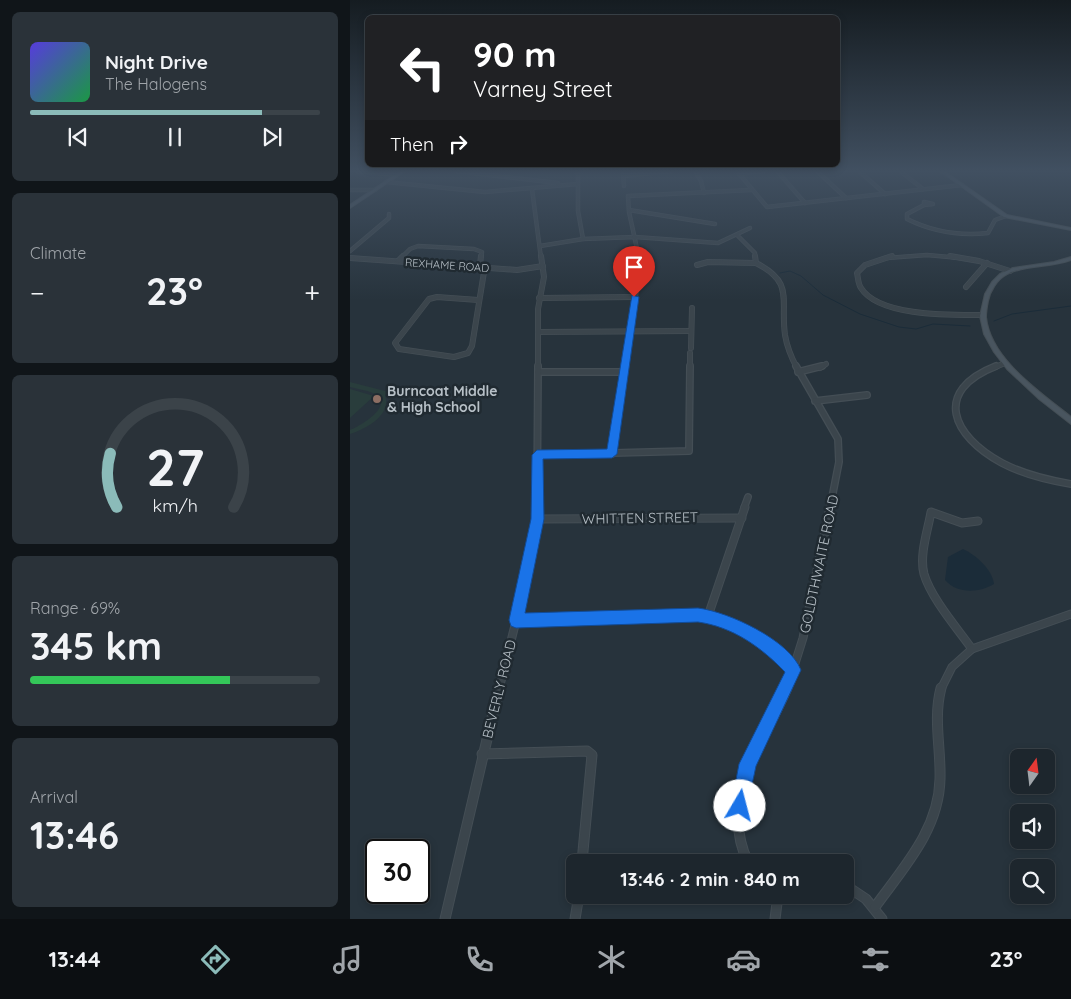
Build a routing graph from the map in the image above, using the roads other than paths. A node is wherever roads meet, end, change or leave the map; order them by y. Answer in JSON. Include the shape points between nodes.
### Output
{"nodes":[{"id":1,"x":389,"y":214,"type":"dead end"},
{"id":2,"x":535,"y":214,"type":"edge"},
{"id":3,"x":578,"y":214,"type":"edge"},
{"id":4,"x":630,"y":214,"type":"edge"},
{"id":5,"x":653,"y":214,"type":"edge"},
{"id":6,"x":907,"y":214,"type":"edge"},
{"id":7,"x":1003,"y":214,"type":"edge"},
{"id":8,"x":1006,"y":216,"type":"junction"},
{"id":9,"x":716,"y":224,"type":"dead end"},
{"id":10,"x":750,"y":228,"type":"dead end"},
{"id":11,"x":1071,"y":229,"type":"edge"},
{"id":12,"x":737,"y":235,"type":"junction"},
{"id":13,"x":635,"y":237,"type":"junction"},
{"id":14,"x":583,"y":240,"type":"junction"},
{"id":15,"x":540,"y":246,"type":"junction"},
{"id":16,"x":350,"y":251,"type":"edge"},
{"id":17,"x":350,"y":258,"type":"edge"},
{"id":18,"x":1071,"y":258,"type":"edge"},
{"id":19,"x":398,"y":261,"type":"junction"},
{"id":20,"x":756,"y":263,"type":"junction"},
{"id":21,"x":987,"y":263,"type":"junction"},
{"id":22,"x":698,"y":265,"type":"dead end"},
{"id":23,"x":543,"y":266,"type":"junction"},
{"id":24,"x":482,"y":268,"type":"junction"},
{"id":25,"x":1010,"y":271,"type":"junction"},
{"id":26,"x":639,"y":274,"type":"dead end"},
{"id":27,"x":966,"y":287,"type":"dead end"},
{"id":28,"x":636,"y":290,"type":"dead end"},
{"id":29,"x":634,"y":297,"type":"junction"},
{"id":30,"x":539,"y":298,"type":"junction"},
{"id":31,"x":478,"y":300,"type":"junction"},
{"id":32,"x":692,"y":308,"type":"dead end"},
{"id":33,"x":983,"y":316,"type":"junction"},
{"id":34,"x":691,"y":331,"type":"junction"},
{"id":35,"x":538,"y":332,"type":"junction"},
{"id":36,"x":630,"y":332,"type":"junction"},
{"id":37,"x":1005,"y":362,"type":"junction"},
{"id":38,"x":826,"y":364,"type":"dead end"},
{"id":39,"x":538,"y":372,"type":"junction"},
{"id":40,"x":624,"y":372,"type":"junction"},
{"id":41,"x":798,"y":372,"type":"junction"},
{"id":42,"x":867,"y":395,"type":"dead end"},
{"id":43,"x":815,"y":401,"type":"junction"},
{"id":44,"x":1071,"y":421,"type":"edge"},
{"id":45,"x":612,"y":454,"type":"junction"},
{"id":46,"x":537,"y":455,"type":"junction"},
{"id":47,"x":1071,"y":484,"type":"edge"},
{"id":48,"x":748,"y":496,"type":"dead end"},
{"id":49,"x":742,"y":518,"type":"junction"},
{"id":50,"x":538,"y":519,"type":"junction"},
{"id":51,"x":978,"y":520,"type":"dead end"},
{"id":52,"x":1071,"y":614,"type":"edge"},
{"id":53,"x":708,"y":616,"type":"junction"},
{"id":54,"x":516,"y":620,"type":"junction"},
{"id":55,"x":972,"y":649,"type":"junction"},
{"id":56,"x":794,"y":670,"type":"junction"},
{"id":57,"x":482,"y":754,"type":"junction"},
{"id":58,"x":583,"y":854,"type":"edge"},
{"id":59,"x":745,"y":854,"type":"edge"},
{"id":60,"x":854,"y":890,"type":"edge"},
{"id":61,"x":577,"y":904,"type":"edge"},
{"id":62,"x":777,"y":904,"type":"edge"},
{"id":63,"x":875,"y":907,"type":"junction"},
{"id":64,"x":445,"y":919,"type":"edge"},
{"id":65,"x":575,"y":919,"type":"edge"},
{"id":66,"x":775,"y":919,"type":"edge"},
{"id":67,"x":882,"y":919,"type":"edge"}],
"edges":[{"from":1,"to":16,"type":"street","via":[[389,218]]},
{"from":2,"to":15,"type":"street","name":"BEVERLY ROAD"},
{"from":3,"to":14,"type":"street"},
{"from":4,"to":13,"type":"street"},
{"from":5,"to":9,"type":"street"},
{"from":6,"to":8,"type":"street","via":[[907,219],[918,226],[973,235],[988,233],[995,220]]},
{"from":7,"to":8,"type":"street"},
{"from":8,"to":11,"type":"street"},
{"from":10,"to":12,"type":"street"},
{"from":12,"to":13,"type":"street","via":[[718,243]]},
{"from":12,"to":20,"type":"street","via":[[755,254]]},
{"from":13,"to":14,"type":"street"},
{"from":13,"to":26,"type":"street"},
{"from":14,"to":15,"type":"street"},
{"from":15,"to":23,"type":"street","name":"BEVERLY ROAD"},
{"from":17,"to":19,"type":"street","name":"REXHAME ROAD"},
{"from":18,"to":25,"type":"street","via":[[1046,266]]},
{"from":19,"to":24,"type":"street","name":"REXHAME ROAD"},
{"from":19,"to":24,"type":"street","via":[[418,246],[474,248],[482,252]]},
{"from":20,"to":22,"type":"street","via":[[708,262]]},
{"from":20,"to":41,"type":"street","name":"GOLDTHWAITE ROAD","via":[[772,269],[786,294],[784,334]]},
{"from":21,"to":25,"type":"street"},
{"from":21,"to":27,"type":"street"},
{"from":21,"to":33,"type":"street","via":[[951,256],[902,256],[868,263],[860,268],[857,277],[866,294],[897,308],[923,313]]},
{"from":23,"to":24,"type":"street","name":"REXHAME ROAD","via":[[517,270]]},
{"from":23,"to":30,"type":"street","name":"BEVERLY ROAD","via":[[544,284]]},
{"from":24,"to":31,"type":"street"},
{"from":25,"to":33,"type":"street","via":[[1000,276],[989,291]]},
{"from":28,"to":29,"type":"street"},
{"from":29,"to":30,"type":"street"},
{"from":29,"to":36,"type":"street"},
{"from":30,"to":35,"type":"street","name":"BEVERLY ROAD"},
{"from":31,"to":31,"type":"street","via":[[472,346],[464,356],[454,358],[396,346],[399,336],[433,297]]},
{"from":32,"to":34,"type":"street"},
{"from":33,"to":37,"type":"street","via":[[989,338]]},
{"from":34,"to":36,"type":"street"},
{"from":34,"to":45,"type":"street","via":[[689,452]]},
{"from":35,"to":36,"type":"street"},
{"from":35,"to":39,"type":"street","name":"BEVERLY ROAD"},
{"from":36,"to":40,"type":"street"},
{"from":37,"to":44,"type":"street"},
{"from":37,"to":47,"type":"street","via":[[978,374],[957,392],[954,400],[959,423],[972,440],[1000,461],[1047,479]]},
{"from":38,"to":41,"type":"street"},
{"from":39,"to":40,"type":"street"},
{"from":39,"to":46,"type":"street","name":"BEVERLY ROAD"},
{"from":40,"to":45,"type":"street"},
{"from":41,"to":43,"type":"street","name":"GOLDTHWAITE ROAD"},
{"from":42,"to":43,"type":"street"},
{"from":43,"to":56,"type":"street","name":"GOLDTHWAITE ROAD","via":[[839,441],[840,456]]},
{"from":45,"to":46,"type":"street"},
{"from":46,"to":50,"type":"street","name":"BEVERLY ROAD"},
{"from":48,"to":49,"type":"street"},
{"from":49,"to":50,"type":"street","name":"WHITTEN STREET"},
{"from":49,"to":53,"type":"street"},
{"from":50,"to":54,"type":"street","name":"BEVERLY ROAD"},
{"from":51,"to":55,"type":"street","via":[[962,523],[931,512],[923,562],[928,583]]},
{"from":52,"to":55,"type":"street"},
{"from":53,"to":54,"type":"street"},
{"from":53,"to":56,"type":"street","via":[[750,632]]},
{"from":54,"to":57,"type":"street","name":"BEVERLY ROAD"},
{"from":55,"to":63,"type":"street","via":[[959,659],[943,680],[936,701],[939,784],[935,814]]},
{"from":56,"to":59,"type":"street","name":"GOLDTHWAITE ROAD","via":[[744,776],[739,824]]},
{"from":57,"to":58,"type":"street","via":[[587,752],[592,755]]},
{"from":57,"to":64,"type":"street","name":"BEVERLY ROAD"},
{"from":60,"to":63,"type":"street"},
{"from":61,"to":65,"type":"street"},
{"from":62,"to":66,"type":"street"},
{"from":63,"to":67,"type":"street"}]}
